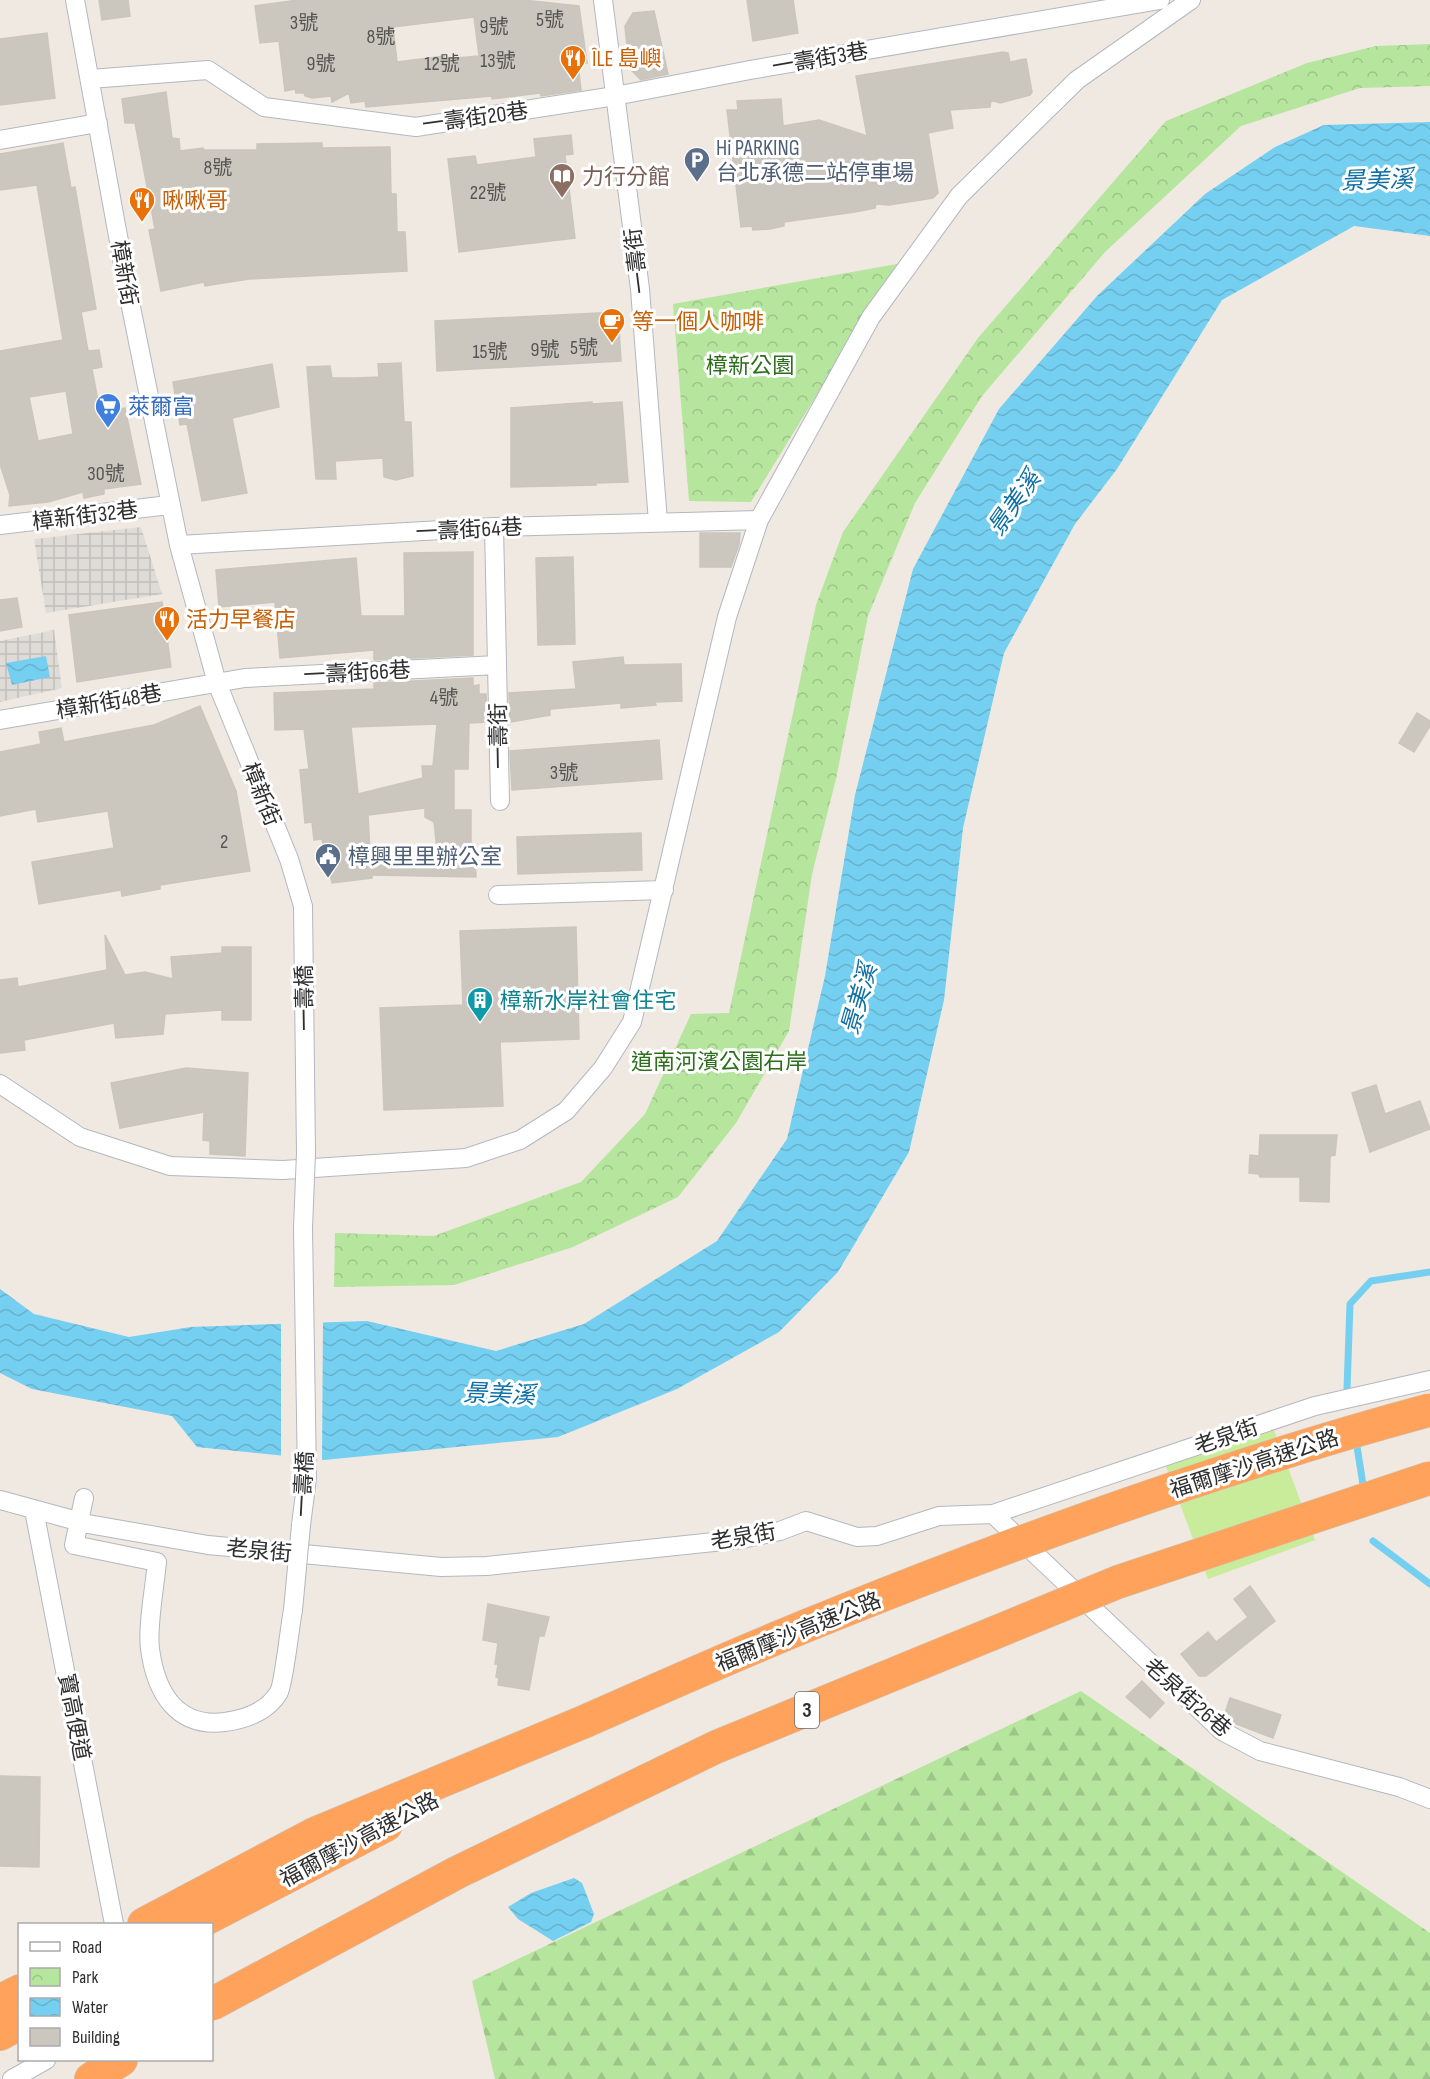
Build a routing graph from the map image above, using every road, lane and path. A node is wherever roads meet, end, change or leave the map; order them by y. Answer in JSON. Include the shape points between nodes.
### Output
{"nodes":[{"id":1,"x":75,"y":0,"type":"edge"},
{"id":2,"x":603,"y":0,"type":"edge"},
{"id":3,"x":1160,"y":0,"type":"edge"},
{"id":4,"x":1191,"y":0,"type":"edge"},
{"id":5,"x":90,"y":79,"type":"junction"},
{"id":6,"x":615,"y":96,"type":"junction"},
{"id":7,"x":98,"y":123,"type":"junction"},
{"id":8,"x":0,"y":140,"type":"edge"},
{"id":9,"x":170,"y":506,"type":"junction"},
{"id":10,"x":759,"y":520,"type":"junction"},
{"id":11,"x":658,"y":522,"type":"junction"},
{"id":12,"x":0,"y":525,"type":"edge"},
{"id":13,"x":494,"y":527,"type":"junction"},
{"id":14,"x":179,"y":545,"type":"junction"},
{"id":15,"x":497,"y":665,"type":"junction"},
{"id":16,"x":217,"y":683,"type":"junction"},
{"id":17,"x":0,"y":720,"type":"edge"},
{"id":18,"x":500,"y":801,"type":"dead end"},
{"id":19,"x":664,"y":890,"type":"junction"},
{"id":20,"x":498,"y":895,"type":"dead end"},
{"id":21,"x":303,"y":906,"type":"joint"},
{"id":22,"x":0,"y":1084,"type":"edge"},
{"id":23,"x":1430,"y":1380,"type":"edge"},
{"id":24,"x":1430,"y":1410,"type":"edge"},
{"id":25,"x":1430,"y":1478,"type":"edge"},
{"id":26,"x":84,"y":1498,"type":"dead end"},
{"id":27,"x":0,"y":1500,"type":"edge"},
{"id":28,"x":34,"y":1509,"type":"junction"},
{"id":29,"x":993,"y":1514,"type":"junction"},
{"id":30,"x":79,"y":1521,"type":"junction"},
{"id":31,"x":581,"y":1723,"type":"junction"},
{"id":32,"x":1430,"y":1799,"type":"edge"},
{"id":33,"x":114,"y":1923,"type":"edge"},
{"id":34,"x":146,"y":1923,"type":"edge"},
{"id":35,"x":198,"y":1923,"type":"edge"},
{"id":36,"x":18,"y":1991,"type":"edge"},
{"id":37,"x":0,"y":2001,"type":"edge"},
{"id":38,"x":213,"y":2003,"type":"edge"},
{"id":39,"x":18,"y":2024,"type":"edge"},
{"id":40,"x":0,"y":2034,"type":"edge"},
{"id":41,"x":44,"y":2061,"type":"edge"},
{"id":42,"x":119,"y":2061,"type":"edge"},
{"id":43,"x":142,"y":2061,"type":"edge"},
{"id":44,"x":12,"y":2079,"type":"edge"},
{"id":45,"x":91,"y":2079,"type":"edge"},
{"id":46,"x":123,"y":2079,"type":"edge"}],
"edges":[{"from":1,"to":5,"type":"street","name":"樟新街"},
{"from":2,"to":6,"type":"street","name":"一壽街"},
{"from":3,"to":6,"type":"street","name":"一壽街3巷"},
{"from":4,"to":10,"type":"street","via":[[1077,80],[958,196],[871,317]]},
{"from":5,"to":6,"type":"street","name":"一壽街20巷","via":[[208,70],[264,107],[416,127]]},
{"from":5,"to":7,"type":"street","name":"樟新街"},
{"from":6,"to":11,"type":"street","name":"一壽街","via":[[640,289]]},
{"from":7,"to":8,"type":"street"},
{"from":7,"to":9,"type":"street","name":"樟新街"},
{"from":9,"to":12,"type":"street","name":"樟新街32巷"},
{"from":9,"to":14,"type":"street","name":"樟新街"},
{"from":10,"to":11,"type":"street","name":"一壽街64巷"},
{"from":10,"to":19,"type":"street","via":[[727,617]]},
{"from":11,"to":13,"type":"street","name":"一壽街64巷"},
{"from":13,"to":14,"type":"street","name":"一壽街64巷"},
{"from":13,"to":15,"type":"street","name":"一壽街"},
{"from":14,"to":16,"type":"street","name":"樟新街"},
{"from":15,"to":16,"type":"street","name":"一壽街66巷","via":[[245,678]]},
{"from":15,"to":18,"type":"street","name":"一壽街"},
{"from":16,"to":17,"type":"street","name":"樟新街48巷"},
{"from":16,"to":21,"type":"street","name":"樟新街","via":[[289,859]]},
{"from":19,"to":20,"type":"street"},
{"from":19,"to":22,"type":"street","via":[[632,1022],[603,1068],[566,1111],[520,1140],[466,1158],[283,1170],[170,1166],[80,1137]]},
{"from":21,"to":30,"type":"street","name":"一壽橋","bridge":true,"via":[[306,1478],[293,1610],[280,1691],[259,1712],[236,1720],[206,1724],[182,1714],[166,1698],[150,1648],[157,1562],[74,1545]]},
{"from":23,"to":29,"type":"street","name":"老泉街","via":[[1316,1406]]},
{"from":24,"to":31,"type":"highway","name":"福爾摩沙高速公路","bridge":true,"via":[[1325,1438],[1073,1524],[828,1617]]},
{"from":25,"to":38,"type":"highway","number":"3","bridge":true,"via":[[1118,1582],[716,1747],[458,1872]]},
{"from":26,"to":30,"type":"street","name":"一壽橋"},
{"from":27,"to":28,"type":"street","name":"老泉街"},
{"from":28,"to":30,"type":"street","name":"老泉街"},
{"from":28,"to":33,"type":"street","name":"寶高便道"},
{"from":29,"to":30,"type":"street","name":"老泉街","via":[[939,1516],[877,1536],[857,1537],[806,1521],[742,1539],[487,1566],[441,1567],[208,1545]]},
{"from":29,"to":32,"type":"street","name":"老泉街26巷","via":[[1222,1731],[1260,1751],[1399,1787]]},
{"from":31,"to":34,"type":"highway","via":[[314,1834]]},
{"from":31,"to":35,"type":"highway","name":"福爾摩沙高速公路"},
{"from":36,"to":37,"type":"highway"},
{"from":39,"to":40,"type":"highway"},
{"from":41,"to":44,"type":"street"},
{"from":42,"to":45,"type":"highway"},
{"from":43,"to":46,"type":"highway"}]}
